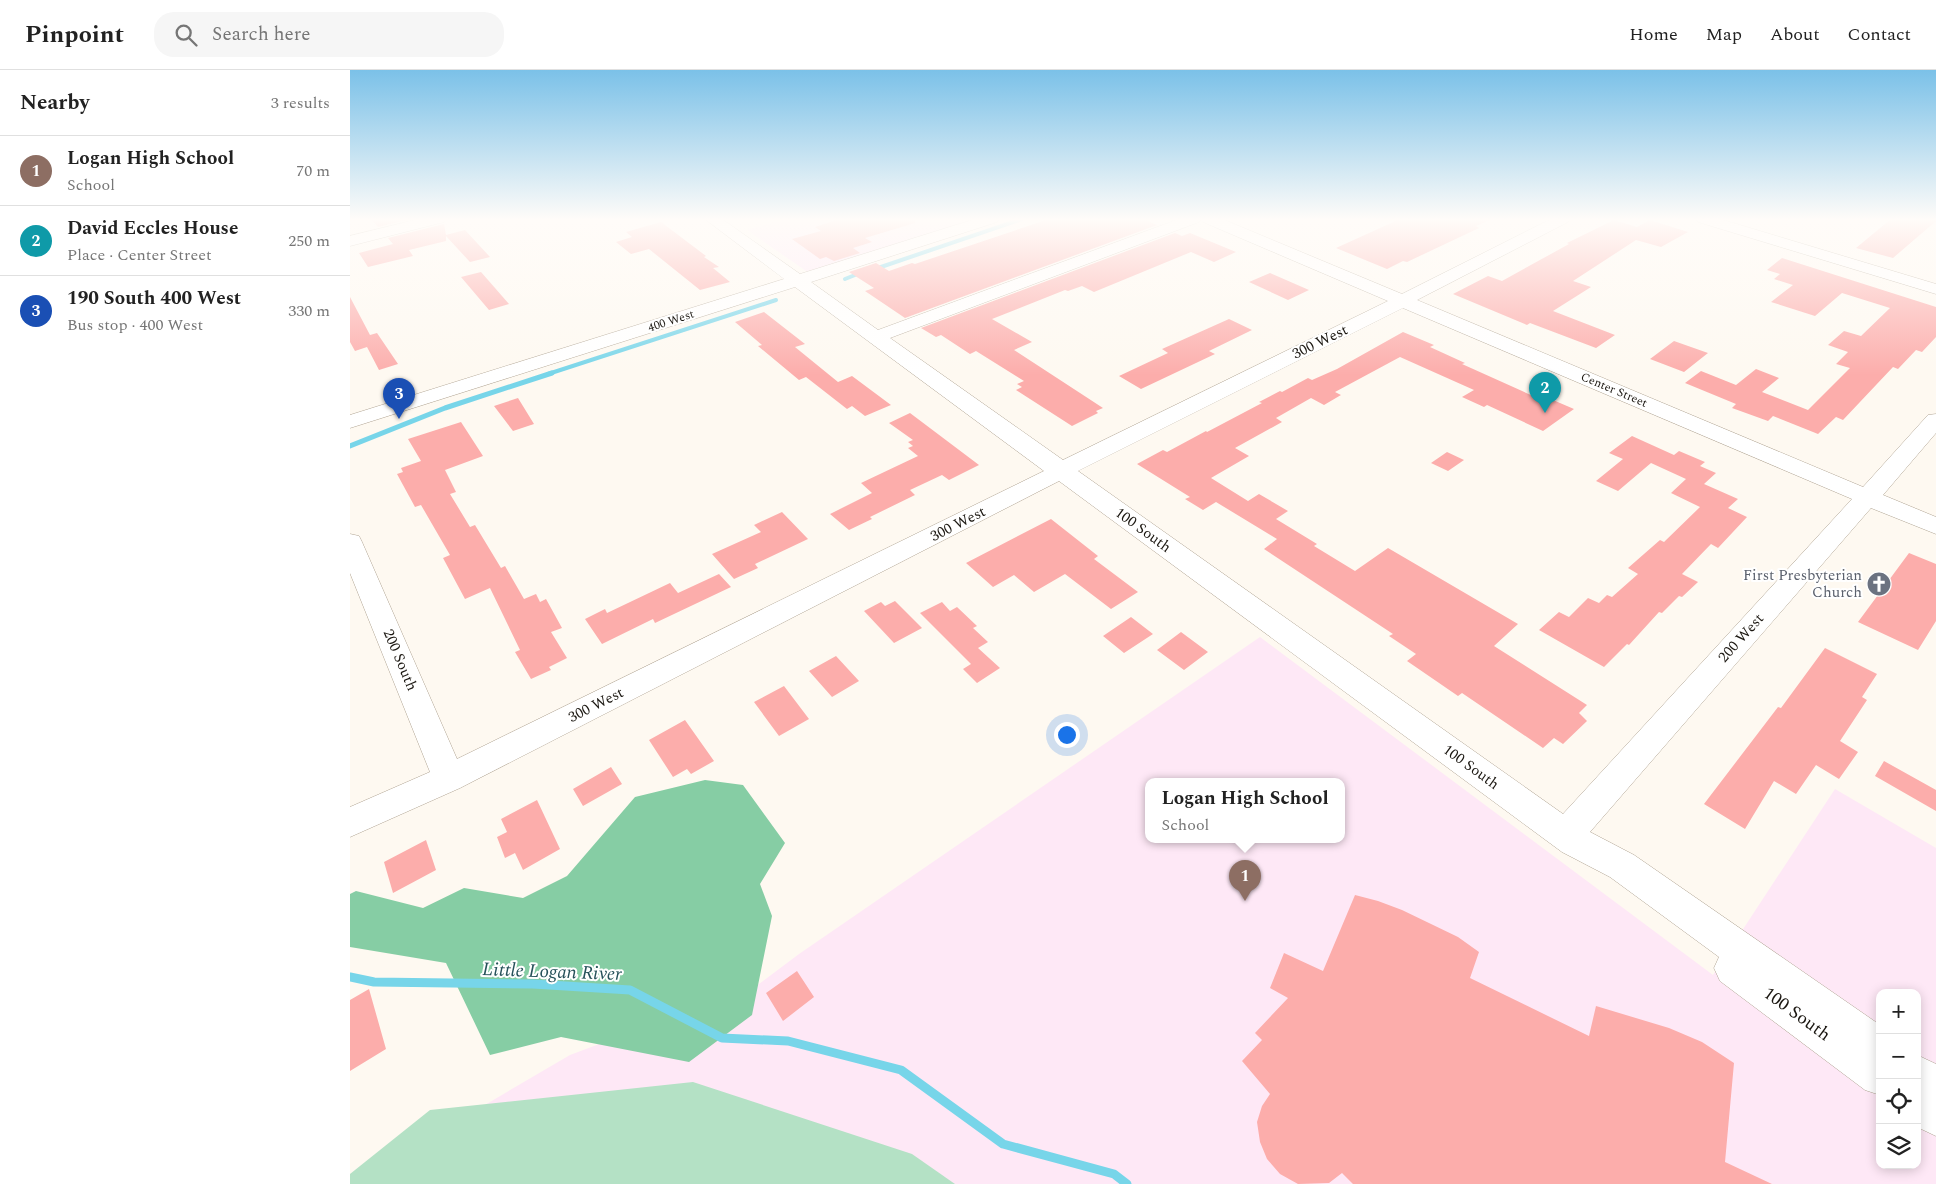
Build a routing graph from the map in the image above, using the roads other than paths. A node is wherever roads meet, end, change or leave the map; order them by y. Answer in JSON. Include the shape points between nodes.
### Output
{"nodes":[{"id":1,"x":783,"y":271,"type":"edge"},
{"id":2,"x":828,"y":271,"type":"edge"},
{"id":3,"x":1054,"y":271,"type":"edge"},
{"id":4,"x":1331,"y":271,"type":"edge"},
{"id":5,"x":1461,"y":271,"type":"edge"},
{"id":6,"x":1879,"y":271,"type":"edge"},
{"id":7,"x":797,"y":281,"type":"junction"},
{"id":8,"x":1936,"y":288,"type":"edge"},
{"id":9,"x":1402,"y":301,"type":"junction"},
{"id":10,"x":876,"y":337,"type":"junction"},
{"id":11,"x":1936,"y":420,"type":"edge"},
{"id":12,"x":350,"y":422,"type":"edge"},
{"id":13,"x":1060,"y":470,"type":"junction"},
{"id":14,"x":1867,"y":497,"type":"junction"},
{"id":15,"x":1936,"y":526,"type":"edge"},
{"id":16,"x":350,"y":542,"type":"edge"},
{"id":17,"x":450,"y":778,"type":"junction"},
{"id":18,"x":350,"y":822,"type":"edge"},
{"id":19,"x":1570,"y":838,"type":"junction"},
{"id":20,"x":1876,"y":1046,"type":"edge"},
{"id":21,"x":1876,"y":1072,"type":"edge"},
{"id":22,"x":1921,"y":1078,"type":"edge"},
{"id":23,"x":1936,"y":1088,"type":"edge"},
{"id":24,"x":1921,"y":1105,"type":"edge"},
{"id":25,"x":1936,"y":1116,"type":"edge"}],
"edges":[{"from":1,"to":7,"type":"street","name":"100 South"},
{"from":2,"to":7,"type":"street","name":"400 West"},
{"from":3,"to":10,"type":"street"},
{"from":4,"to":9,"type":"street","name":"Center Street"},
{"from":5,"to":9,"type":"street","name":"300 West"},
{"from":6,"to":8,"type":"street"},
{"from":7,"to":10,"type":"street","name":"100 South"},
{"from":7,"to":12,"type":"street","name":"400 West"},
{"from":9,"to":13,"type":"street","name":"300 West"},
{"from":9,"to":14,"type":"street","name":"Center Street"},
{"from":10,"to":13,"type":"street","name":"100 South"},
{"from":11,"to":14,"type":"street","name":"200 West"},
{"from":13,"to":17,"type":"street","name":"300 West","via":[[1034,486]]},
{"from":13,"to":19,"type":"street","name":"100 South"},
{"from":14,"to":15,"type":"street","name":"Center Street"},
{"from":14,"to":19,"type":"street","name":"200 West"},
{"from":16,"to":17,"type":"street","name":"200 South"},
{"from":17,"to":18,"type":"street","name":"300 West"},
{"from":19,"to":20,"type":"street","name":"100 South","via":[[1622,866]]},
{"from":19,"to":21,"type":"street","name":"100 South","via":[[1610,879]]},
{"from":22,"to":23,"type":"street"},
{"from":24,"to":25,"type":"street"}]}
